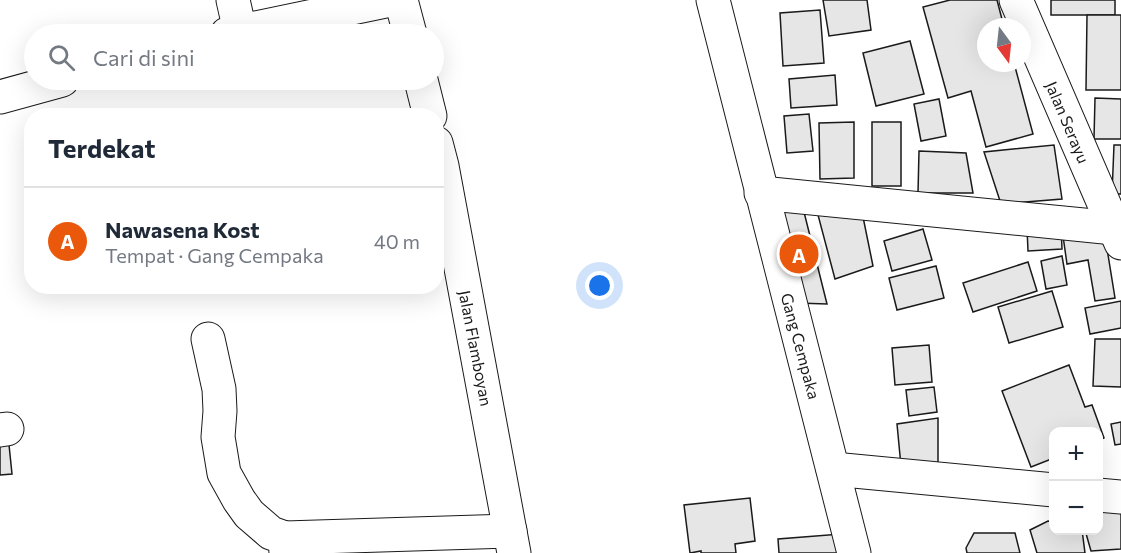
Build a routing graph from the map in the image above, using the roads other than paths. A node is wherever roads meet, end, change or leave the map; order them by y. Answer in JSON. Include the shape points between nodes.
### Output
{"nodes":[{"id":1,"x":390,"y":0,"type":"edge"},
{"id":2,"x":401,"y":0,"type":"edge"},
{"id":3,"x":713,"y":0,"type":"edge"},
{"id":4,"x":1016,"y":0,"type":"edge"},
{"id":5,"x":233,"y":22,"type":"edge"},
{"id":6,"x":407,"y":24,"type":"edge"},
{"id":7,"x":26,"y":90,"type":"edge"},
{"id":8,"x":424,"y":90,"type":"edge"},
{"id":9,"x":0,"y":97,"type":"edge"},
{"id":10,"x":428,"y":108,"type":"edge"},
{"id":11,"x":444,"y":177,"type":"edge"},
{"id":12,"x":761,"y":193,"type":"junction"},
{"id":13,"x":1118,"y":236,"type":"edge"},
{"id":14,"x":208,"y":339,"type":"dead end"},
{"id":15,"x":832,"y":469,"type":"junction"},
{"id":16,"x":1049,"y":490,"type":"edge"},
{"id":17,"x":1103,"y":495,"type":"edge"},
{"id":18,"x":1121,"y":497,"type":"edge"},
{"id":19,"x":512,"y":542,"type":"edge"},
{"id":20,"x":286,"y":546,"type":"edge"},
{"id":21,"x":854,"y":553,"type":"edge"}],
"edges":[{"from":1,"to":5,"type":"street"},
{"from":2,"to":6,"type":"street"},
{"from":3,"to":12,"type":"street","name":"Gang Cempaka"},
{"from":4,"to":13,"type":"street","name":"Jalan Serayu"},
{"from":7,"to":9,"type":"street"},
{"from":8,"to":10,"type":"street"},
{"from":11,"to":19,"type":"street","name":"Jalan Flamboyan"},
{"from":12,"to":13,"type":"street"},
{"from":12,"to":15,"type":"street","name":"Gang Cempaka"},
{"from":14,"to":20,"type":"street","via":[[219,389],[218,437],[224,473],[249,514]]},
{"from":15,"to":16,"type":"street"},
{"from":15,"to":21,"type":"street","name":"Gang Cempaka"},
{"from":17,"to":18,"type":"street"},
{"from":19,"to":20,"type":"street"}]}
